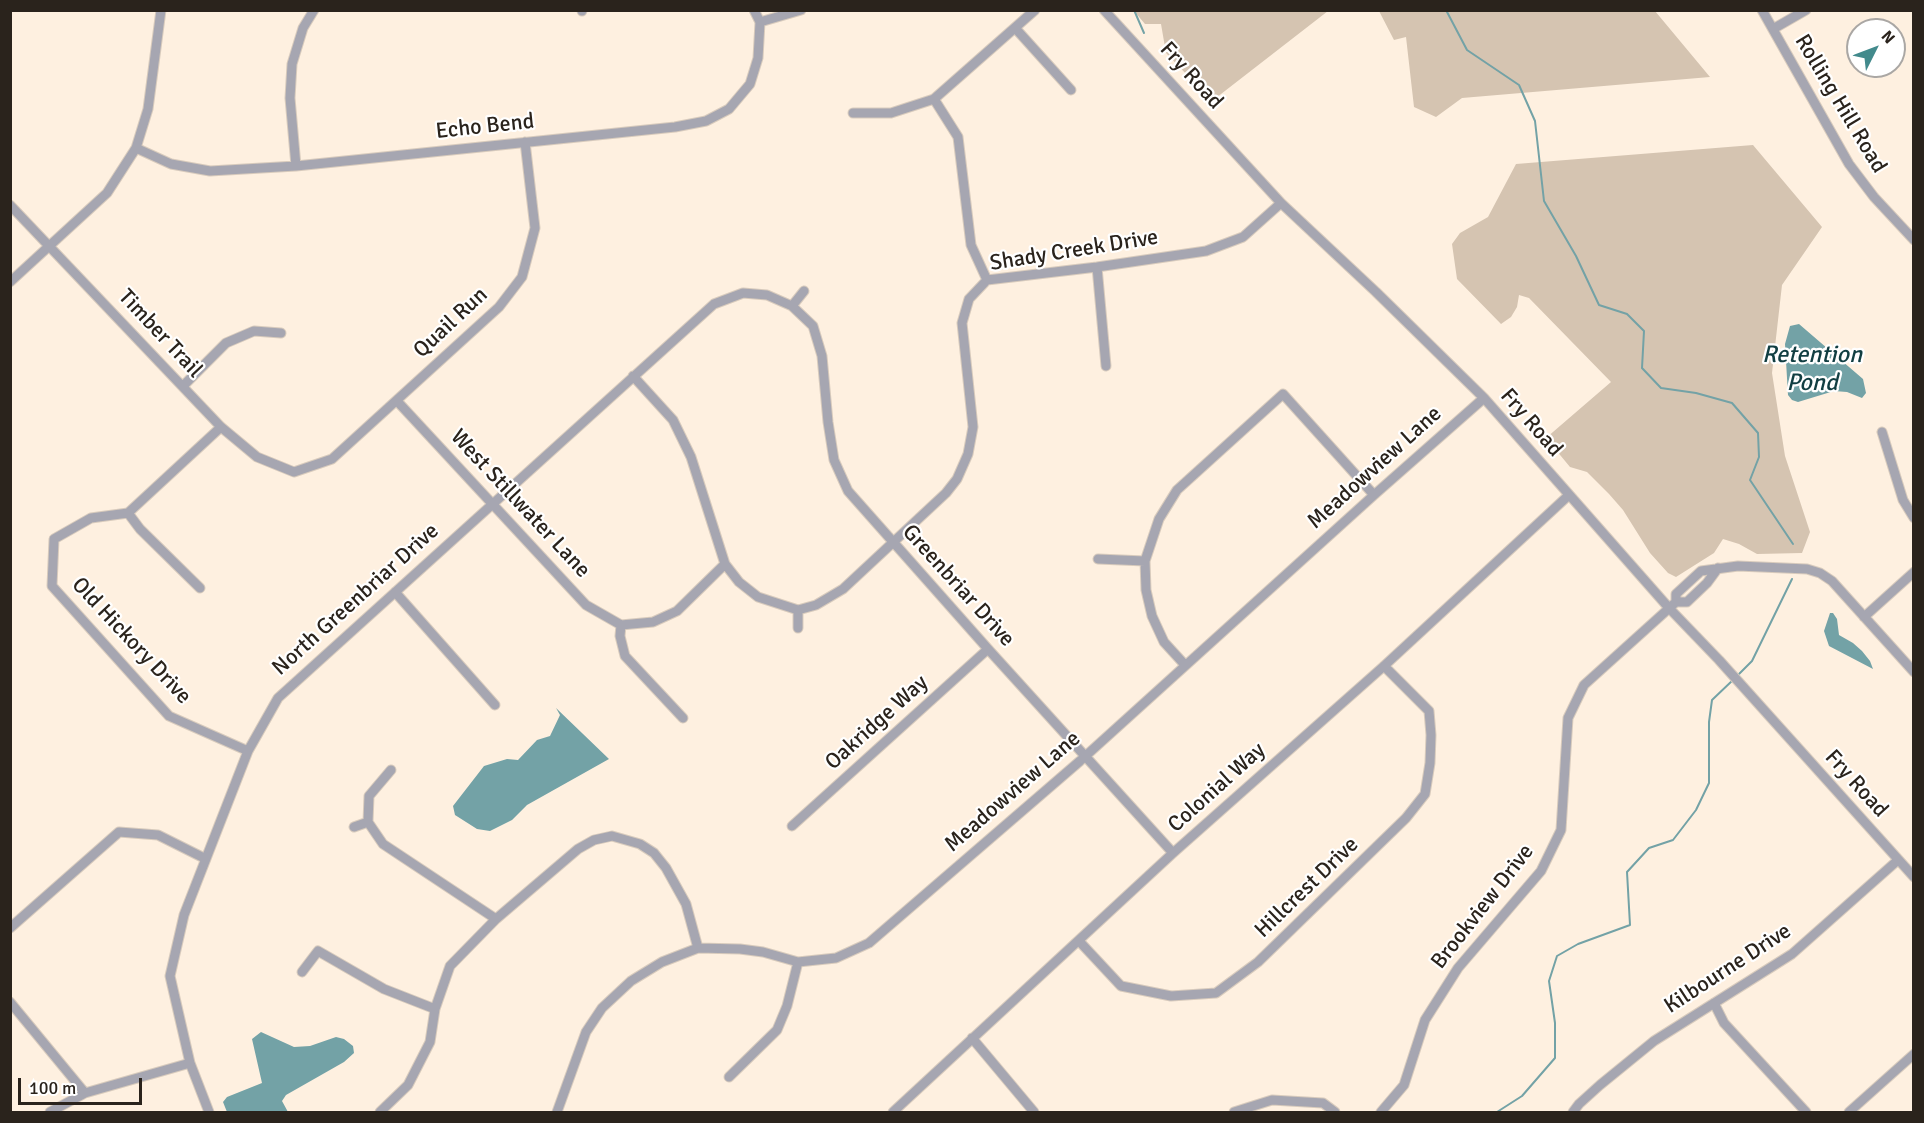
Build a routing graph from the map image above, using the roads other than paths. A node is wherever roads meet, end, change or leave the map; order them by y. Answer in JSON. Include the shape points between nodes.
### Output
{"nodes":[{"id":1,"x":161,"y":10,"type":"edge"},
{"id":2,"x":314,"y":10,"type":"edge"},
{"id":3,"x":754,"y":10,"type":"edge"},
{"id":4,"x":801,"y":10,"type":"edge"},
{"id":5,"x":1035,"y":10,"type":"edge"},
{"id":6,"x":1104,"y":10,"type":"edge"},
{"id":7,"x":1762,"y":10,"type":"edge"},
{"id":8,"x":1806,"y":10,"type":"edge"},
{"id":9,"x":760,"y":21,"type":"junction"},
{"id":10,"x":1773,"y":28,"type":"junction"},
{"id":11,"x":1016,"y":29,"type":"junction"},
{"id":12,"x":1071,"y":90,"type":"dead end"},
{"id":13,"x":934,"y":99,"type":"junction"},
{"id":14,"x":853,"y":113,"type":"dead end"},
{"id":15,"x":525,"y":142,"type":"junction"},
{"id":16,"x":136,"y":148,"type":"junction"},
{"id":17,"x":296,"y":166,"type":"junction"},
{"id":18,"x":1281,"y":203,"type":"junction"},
{"id":19,"x":10,"y":205,"type":"edge"},
{"id":20,"x":1914,"y":240,"type":"edge"},
{"id":21,"x":50,"y":246,"type":"junction"},
{"id":22,"x":1097,"y":267,"type":"junction"},
{"id":23,"x":987,"y":280,"type":"junction"},
{"id":24,"x":10,"y":282,"type":"edge"},
{"id":25,"x":804,"y":291,"type":"dead end"},
{"id":26,"x":792,"y":306,"type":"junction"},
{"id":27,"x":280,"y":333,"type":"dead end"},
{"id":28,"x":1106,"y":366,"type":"dead end"},
{"id":29,"x":633,"y":376,"type":"junction"},
{"id":30,"x":183,"y":386,"type":"junction"},
{"id":31,"x":1484,"y":398,"type":"junction"},
{"id":32,"x":397,"y":401,"type":"junction"},
{"id":33,"x":221,"y":427,"type":"junction"},
{"id":34,"x":1882,"y":432,"type":"dead end"},
{"id":35,"x":294,"y":472,"type":"joint"},
{"id":36,"x":1374,"y":495,"type":"junction"},
{"id":37,"x":1569,"y":495,"type":"junction"},
{"id":38,"x":492,"y":503,"type":"junction"},
{"id":39,"x":128,"y":513,"type":"junction"},
{"id":40,"x":1914,"y":518,"type":"edge"},
{"id":41,"x":893,"y":543,"type":"junction"},
{"id":42,"x":1098,"y":559,"type":"dead end"},
{"id":43,"x":1145,"y":561,"type":"junction"},
{"id":44,"x":725,"y":564,"type":"junction"},
{"id":45,"x":1914,"y":572,"type":"edge"},
{"id":46,"x":200,"y":588,"type":"dead end"},
{"id":47,"x":395,"y":592,"type":"junction"},
{"id":48,"x":1673,"y":605,"type":"junction"},
{"id":49,"x":798,"y":610,"type":"junction"},
{"id":50,"x":1864,"y":617,"type":"junction"},
{"id":51,"x":621,"y":625,"type":"junction"},
{"id":52,"x":798,"y":628,"type":"dead end"},
{"id":53,"x":988,"y":649,"type":"junction"},
{"id":54,"x":1185,"y":665,"type":"junction"},
{"id":55,"x":1384,"y":666,"type":"junction"},
{"id":56,"x":1914,"y":672,"type":"edge"},
{"id":57,"x":495,"y":705,"type":"dead end"},
{"id":58,"x":683,"y":718,"type":"dead end"},
{"id":59,"x":248,"y":751,"type":"junction"},
{"id":60,"x":1085,"y":756,"type":"junction"},
{"id":61,"x":391,"y":770,"type":"dead end"},
{"id":62,"x":368,"y":822,"type":"junction"},
{"id":63,"x":792,"y":826,"type":"dead end"},
{"id":64,"x":354,"y":827,"type":"dead end"},
{"id":65,"x":1173,"y":853,"type":"junction"},
{"id":66,"x":206,"y":859,"type":"junction"},
{"id":67,"x":1898,"y":860,"type":"junction"},
{"id":68,"x":1914,"y":877,"type":"edge"},
{"id":69,"x":496,"y":919,"type":"junction"},
{"id":70,"x":10,"y":928,"type":"edge"},
{"id":71,"x":1079,"y":941,"type":"junction"},
{"id":72,"x":698,"y":948,"type":"junction"},
{"id":73,"x":798,"y":962,"type":"junction"},
{"id":74,"x":302,"y":972,"type":"dead end"},
{"id":75,"x":10,"y":1002,"type":"edge"},
{"id":76,"x":1714,"y":1004,"type":"junction"},
{"id":77,"x":435,"y":1009,"type":"junction"},
{"id":78,"x":972,"y":1038,"type":"junction"},
{"id":79,"x":1914,"y":1054,"type":"edge"},
{"id":80,"x":190,"y":1063,"type":"junction"},
{"id":81,"x":729,"y":1077,"type":"dead end"},
{"id":82,"x":85,"y":1093,"type":"junction"},
{"id":83,"x":1574,"y":1110,"type":"edge"},
{"id":84,"x":50,"y":1113,"type":"edge"},
{"id":85,"x":209,"y":1113,"type":"edge"},
{"id":86,"x":380,"y":1113,"type":"edge"},
{"id":87,"x":556,"y":1113,"type":"edge"},
{"id":88,"x":893,"y":1113,"type":"edge"},
{"id":89,"x":1034,"y":1113,"type":"edge"},
{"id":90,"x":1234,"y":1113,"type":"edge"},
{"id":91,"x":1335,"y":1113,"type":"edge"},
{"id":92,"x":1381,"y":1113,"type":"edge"},
{"id":93,"x":1806,"y":1113,"type":"edge"},
{"id":94,"x":1849,"y":1113,"type":"edge"}],
"edges":[{"from":1,"to":16,"type":"street","via":[[148,109]]},
{"from":2,"to":17,"type":"street","via":[[303,28],[292,64],[290,98]]},
{"from":3,"to":9,"type":"street"},
{"from":4,"to":9,"type":"street"},
{"from":5,"to":11,"type":"street"},
{"from":6,"to":18,"type":"street","name":"Fry Road"},
{"from":7,"to":10,"type":"street","name":"Rolling Hill Road"},
{"from":8,"to":10,"type":"street"},
{"from":9,"to":15,"type":"street","name":"Echo Bend","via":[[758,58],[750,84],[729,109],[706,121],[675,128]]},
{"from":10,"to":20,"type":"street","name":"Rolling Hill Road","via":[[1849,164]]},
{"from":11,"to":12,"type":"street"},
{"from":11,"to":13,"type":"street"},
{"from":13,"to":14,"type":"street","via":[[891,113]]},
{"from":13,"to":23,"type":"street","via":[[958,137],[971,245]]},
{"from":15,"to":17,"type":"street","name":"Echo Bend"},
{"from":15,"to":32,"type":"street","name":"Quail Run","via":[[535,228],[522,277],[499,307]]},
{"from":16,"to":17,"type":"street","name":"Echo Bend","via":[[171,164],[210,171]]},
{"from":16,"to":21,"type":"street","via":[[107,193]]},
{"from":18,"to":22,"type":"street","name":"Shady Creek Drive","via":[[1243,237],[1206,251]]},
{"from":18,"to":31,"type":"street","name":"Fry Road"},
{"from":19,"to":21,"type":"street","name":"Timber Trail"},
{"from":21,"to":24,"type":"street"},
{"from":21,"to":30,"type":"street","name":"Timber Trail"},
{"from":22,"to":23,"type":"street","name":"Shady Creek Drive"},
{"from":22,"to":28,"type":"street"},
{"from":23,"to":41,"type":"street","name":"Shady Creek Drive","via":[[969,299],[962,323],[973,427],[968,454],[946,493]]},
{"from":25,"to":26,"type":"street"},
{"from":26,"to":29,"type":"street","name":"North Greenbriar Drive","via":[[767,295],[743,293],[714,304]]},
{"from":26,"to":41,"type":"street","name":"Greenbriar Drive","via":[[813,326],[822,356],[834,460],[848,491]]},
{"from":27,"to":30,"type":"street","via":[[254,331],[226,342]]},
{"from":29,"to":38,"type":"street","name":"North Greenbriar Drive"},
{"from":29,"to":44,"type":"street","via":[[673,420],[682,438]]},
{"from":30,"to":33,"type":"street","name":"Timber Trail"},
{"from":31,"to":36,"type":"street","name":"Meadowview Lane"},
{"from":31,"to":37,"type":"street","name":"Fry Road"},
{"from":32,"to":35,"type":"street","name":"Quail Run","via":[[332,459]]},
{"from":32,"to":38,"type":"street","name":"West Stillwater Lane"},
{"from":33,"to":35,"type":"street","name":"Timber Trail","via":[[257,457]]},
{"from":33,"to":39,"type":"street"},
{"from":34,"to":40,"type":"street","via":[[1903,500]]},
{"from":36,"to":43,"type":"street","via":[[1283,394],[1177,490],[1159,519]]},
{"from":36,"to":54,"type":"street","name":"Meadowview Lane"},
{"from":37,"to":48,"type":"street","name":"Fry Road"},
{"from":37,"to":55,"type":"street","name":"Colonial Way"},
{"from":38,"to":47,"type":"street","name":"North Greenbriar Drive"},
{"from":38,"to":51,"type":"street","name":"West Stillwater Lane","via":[[586,605]]},
{"from":39,"to":46,"type":"street"},
{"from":39,"to":59,"type":"street","name":"Old Hickory Drive","via":[[91,519],[54,539],[52,586],[169,716]]},
{"from":41,"to":49,"type":"street","name":"Shady Creek Drive","via":[[843,589],[816,605]]},
{"from":41,"to":53,"type":"street","name":"Greenbriar Drive"},
{"from":42,"to":43,"type":"street"},
{"from":43,"to":54,"type":"street","via":[[1152,616],[1164,642]]},
{"from":44,"to":49,"type":"street","via":[[758,597]]},
{"from":44,"to":51,"type":"street","via":[[677,611],[653,622]]},
{"from":45,"to":50,"type":"street"},
{"from":47,"to":57,"type":"street"},
{"from":47,"to":59,"type":"street","name":"North Greenbriar Drive","via":[[278,698]]},
{"from":48,"to":50,"type":"street","name":"Brookview Drive","via":[[1687,602],[1718,568],[1807,569],[1832,581]]},
{"from":48,"to":67,"type":"street","name":"Fry Road"},
{"from":48,"to":92,"type":"street","name":"Brookview Drive","via":[[1584,685],[1568,718],[1562,830],[1541,871],[1458,968],[1425,1020],[1404,1085]]},
{"from":49,"to":52,"type":"street"},
{"from":50,"to":56,"type":"street"},
{"from":51,"to":58,"type":"street","via":[[625,656]]},
{"from":53,"to":60,"type":"street","name":"Greenbriar Drive"},
{"from":53,"to":63,"type":"street","name":"Oakridge Way"},
{"from":54,"to":60,"type":"street","name":"Meadowview Lane"},
{"from":55,"to":65,"type":"street","name":"Colonial Way"},
{"from":55,"to":71,"type":"street","name":"Hillcrest Drive","via":[[1429,711],[1430,754],[1425,794],[1406,818],[1258,962],[1216,993],[1171,996],[1120,986]]},
{"from":59,"to":66,"type":"street","name":"North Greenbriar Drive"},
{"from":60,"to":65,"type":"street","name":"Greenbriar Drive"},
{"from":60,"to":73,"type":"street","name":"Meadowview Lane","via":[[869,943],[836,958]]},
{"from":61,"to":62,"type":"street","via":[[369,796]]},
{"from":62,"to":64,"type":"street"},
{"from":62,"to":69,"type":"street","via":[[383,844]]},
{"from":65,"to":71,"type":"street","name":"Colonial Way"},
{"from":66,"to":70,"type":"street","via":[[158,835],[119,832]]},
{"from":66,"to":80,"type":"street","name":"North Greenbriar Drive","via":[[184,915],[170,976]]},
{"from":67,"to":68,"type":"street","name":"Fry Road"},
{"from":67,"to":76,"type":"street","name":"Kilbourne Drive","via":[[1792,954]]},
{"from":69,"to":72,"type":"street","via":[[578,849],[594,840],[612,837],[640,844],[666,868],[686,904]]},
{"from":69,"to":77,"type":"street","via":[[450,966]]},
{"from":71,"to":78,"type":"street","name":"Colonial Way"},
{"from":72,"to":73,"type":"street","name":"Meadowview Lane","via":[[763,952]]},
{"from":72,"to":87,"type":"street","name":"Meadowview Lane","via":[[662,962],[632,981],[602,1008],[585,1032]]},
{"from":73,"to":81,"type":"street","via":[[788,1006],[777,1030]]},
{"from":74,"to":77,"type":"street","via":[[318,951],[384,989]]},
{"from":75,"to":82,"type":"street"},
{"from":76,"to":83,"type":"street","name":"Kilbourne Drive","via":[[1654,1041]]},
{"from":76,"to":93,"type":"street","via":[[1724,1023]]},
{"from":77,"to":86,"type":"street","via":[[430,1042],[408,1085]]},
{"from":78,"to":88,"type":"street","name":"Colonial Way"},
{"from":78,"to":89,"type":"street"},
{"from":79,"to":94,"type":"street"},
{"from":80,"to":82,"type":"street"},
{"from":80,"to":85,"type":"street","name":"North Greenbriar Drive"},
{"from":82,"to":84,"type":"street"},
{"from":90,"to":91,"type":"street","via":[[1272,1100],[1323,1103]]}]}
